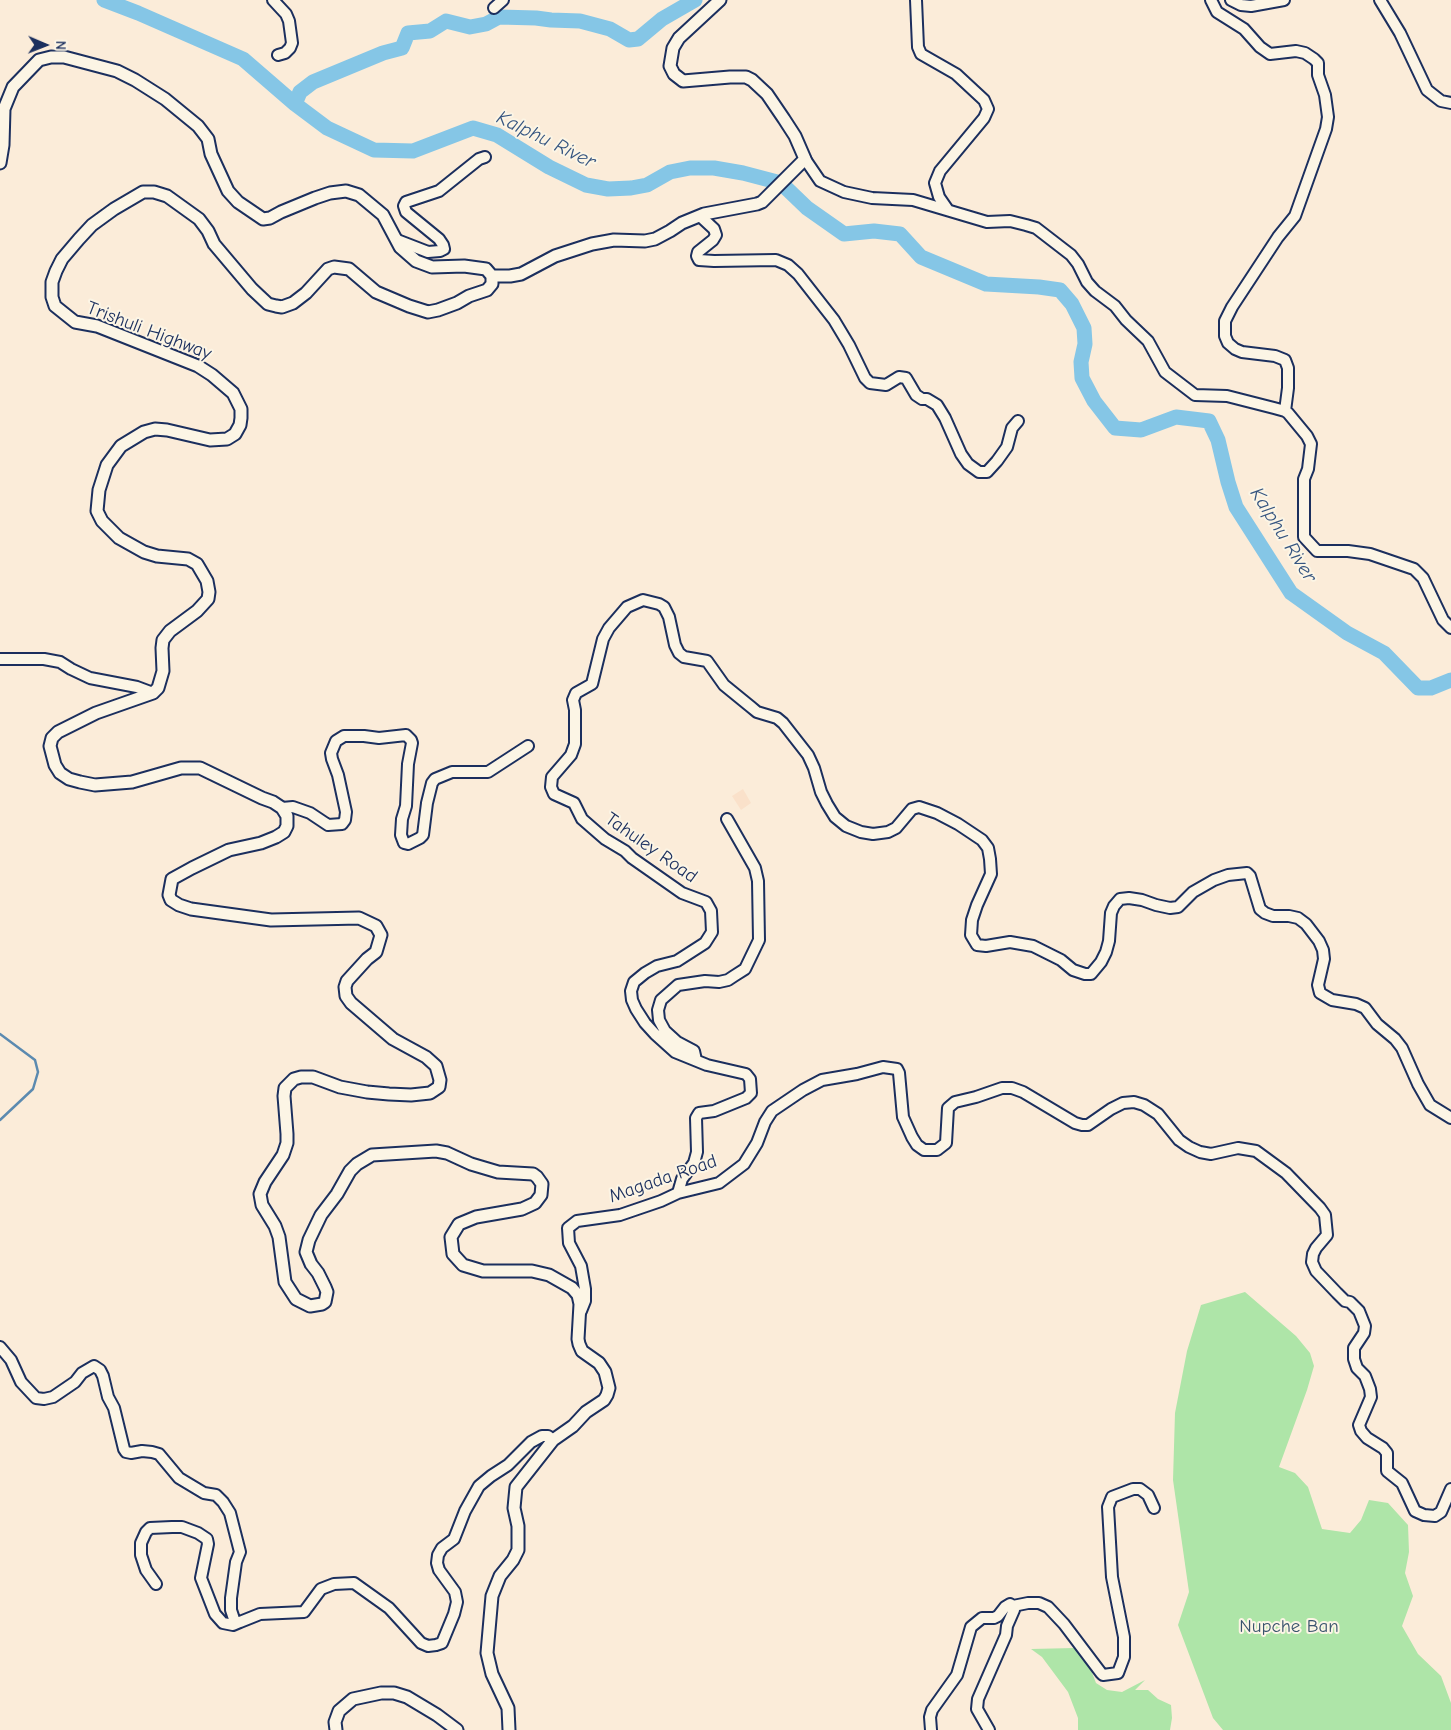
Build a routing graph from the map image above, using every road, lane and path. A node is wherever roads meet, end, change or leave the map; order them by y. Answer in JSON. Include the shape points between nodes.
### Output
{"nodes":[{"id":1,"x":273,"y":0,"type":"edge"},
{"id":2,"x":503,"y":0,"type":"edge"},
{"id":3,"x":720,"y":0,"type":"edge"},
{"id":4,"x":916,"y":0,"type":"edge"},
{"id":5,"x":1211,"y":0,"type":"edge"},
{"id":6,"x":1231,"y":0,"type":"edge"},
{"id":7,"x":1284,"y":0,"type":"edge"},
{"id":8,"x":1380,"y":0,"type":"edge"},
{"id":9,"x":494,"y":8,"type":"dead end"},
{"id":10,"x":278,"y":54,"type":"dead end"},
{"id":11,"x":1451,"y":102,"type":"edge"},
{"id":12,"x":485,"y":157,"type":"dead end"},
{"id":13,"x":805,"y":160,"type":"junction"},
{"id":14,"x":0,"y":163,"type":"edge"},
{"id":15,"x":948,"y":210,"type":"junction"},
{"id":16,"x":700,"y":216,"type":"junction"},
{"id":17,"x":397,"y":240,"type":"junction"},
{"id":18,"x":492,"y":276,"type":"junction"},
{"id":19,"x":1285,"y":411,"type":"junction"},
{"id":20,"x":1018,"y":421,"type":"dead end"},
{"id":21,"x":1451,"y":628,"type":"edge"},
{"id":22,"x":0,"y":659,"type":"edge"},
{"id":23,"x":153,"y":693,"type":"junction"},
{"id":24,"x":528,"y":746,"type":"dead end"},
{"id":25,"x":282,"y":808,"type":"junction"},
{"id":26,"x":727,"y":819,"type":"dead end"},
{"id":27,"x":696,"y":1060,"type":"junction"},
{"id":28,"x":1451,"y":1118,"type":"edge"},
{"id":29,"x":678,"y":1192,"type":"junction"},
{"id":30,"x":580,"y":1315,"type":"junction"},
{"id":31,"x":0,"y":1347,"type":"edge"},
{"id":32,"x":553,"y":1440,"type":"junction"},
{"id":33,"x":1451,"y":1489,"type":"edge"},
{"id":34,"x":1154,"y":1508,"type":"dead end"},
{"id":35,"x":156,"y":1584,"type":"dead end"},
{"id":36,"x":1013,"y":1606,"type":"junction"},
{"id":37,"x":240,"y":1622,"type":"junction"},
{"id":38,"x":336,"y":1730,"type":"edge"},
{"id":39,"x":457,"y":1730,"type":"edge"},
{"id":40,"x":509,"y":1730,"type":"edge"},
{"id":41,"x":931,"y":1730,"type":"edge"},
{"id":42,"x":989,"y":1730,"type":"edge"}],
"edges":[{"from":1,"to":10,"type":"street","via":[[286,14],[292,43],[286,52]]},
{"from":2,"to":9,"type":"street"},
{"from":3,"to":13,"type":"street","via":[[679,38],[673,48],[670,66],[674,74],[683,81],[730,77],[752,80],[767,94],[784,119]]},
{"from":4,"to":15,"type":"street","via":[[921,54],[956,74],[980,95],[988,109],[940,170],[935,183]]},
{"from":5,"to":19,"type":"street","via":[[1217,12],[1244,29],[1270,54],[1296,51],[1314,59],[1318,63],[1325,95],[1326,129],[1295,216],[1225,321],[1225,336],[1235,349],[1285,360],[1288,368]]},
{"from":6,"to":7,"type":"street","via":[[1251,6]]},
{"from":8,"to":11,"type":"street","via":[[1428,90],[1441,100]]},
{"from":12,"to":17,"type":"street","via":[[439,191],[406,202],[404,206],[406,212],[439,239],[444,249],[428,252]]},
{"from":13,"to":15,"type":"street","via":[[820,181],[838,189],[872,198],[913,200]]},
{"from":13,"to":16,"type":"street","via":[[762,202]]},
{"from":14,"to":17,"type":"street","via":[[4,109],[13,87],[39,60],[64,57],[117,71],[135,80],[198,126],[208,139],[211,154],[228,191],[238,202],[264,219],[314,198],[346,191],[359,195],[383,215]]},
{"from":15,"to":19,"type":"street","via":[[987,222],[1010,222],[1036,228],[1071,255],[1095,291],[1115,306],[1144,337],[1165,372],[1195,395],[1227,396]]},
{"from":16,"to":18,"type":"street","via":[[682,222],[655,239],[592,244],[555,256],[521,274]]},
{"from":16,"to":20,"type":"street","via":[[716,235],[698,252],[699,260],[776,260],[793,270],[811,288],[834,320],[865,378],[870,383],[886,385],[898,377],[906,378],[916,395],[937,405],[961,454],[979,472],[987,472],[1007,448],[1012,428]]},
{"from":17,"to":18,"type":"street","via":[[400,248],[416,261],[432,267],[486,269]]},
{"from":18,"to":23,"type":"street","name":"Trishuli Highway","via":[[492,284],[486,290],[428,312],[376,292],[349,269],[334,267],[293,303],[276,306],[268,304],[252,289],[214,244],[199,220],[167,196],[154,192],[143,192],[114,208],[92,225],[65,255],[52,282],[55,306],[75,322],[97,326],[198,366],[226,386],[241,409],[240,425],[227,439],[210,440],[167,430],[144,432],[121,446],[103,474],[97,510],[109,529],[144,552],[188,559],[197,564],[207,581],[209,592],[204,605],[163,640],[163,672]]},
{"from":19,"to":21,"type":"street","via":[[1311,444],[1304,479],[1304,537],[1317,551],[1348,550],[1370,554],[1414,569],[1423,578],[1443,620]]},
{"from":22,"to":23,"type":"street","via":[[60,662],[90,678]]},
{"from":23,"to":25,"type":"street","via":[[96,713],[58,732],[50,746],[60,773],[80,782],[104,784],[132,782],[181,768],[200,768]]},
{"from":24,"to":25,"type":"street","via":[[488,772],[452,772],[432,783],[423,835],[408,844],[404,843],[401,835],[412,743],[406,735],[379,738],[344,736],[336,740],[332,759],[346,812],[342,824],[328,825],[310,813],[293,807]]},
{"from":25,"to":30,"type":"street","via":[[288,826],[284,832],[261,843],[229,850],[180,874],[172,879],[171,900],[191,909],[243,917],[294,920],[359,918],[376,926],[381,935],[380,944],[347,981],[346,996],[393,1039],[426,1057],[436,1066],[440,1080],[434,1091],[411,1095],[367,1092],[301,1076],[285,1088],[286,1143],[283,1155],[260,1194],[262,1205],[280,1236],[282,1274],[289,1291],[310,1306],[325,1302],[327,1292],[306,1248],[321,1215],[357,1164],[372,1155],[436,1151],[498,1172],[537,1176],[542,1190],[535,1203],[459,1224],[451,1237],[453,1254],[464,1264],[483,1270],[532,1271],[556,1278],[578,1295]]},
{"from":26,"to":27,"type":"street","via":[[755,868],[759,940],[744,969],[728,980],[678,985],[661,1000],[659,1020],[665,1031],[694,1051]]},
{"from":27,"to":28,"type":"street","name":"Tahuley Road","via":[[675,1052],[655,1034],[636,1009],[631,991],[634,982],[645,973],[677,961],[705,943],[712,932],[709,904],[682,893],[605,839],[582,819],[574,803],[554,794],[550,788],[552,777],[576,744],[573,700],[576,693],[592,684],[603,639],[609,628],[627,607],[644,600],[664,608],[679,653],[707,661],[724,685],[757,712],[783,722],[808,754],[827,804],[846,826],[874,834],[888,832],[896,828],[912,809],[919,808],[937,813],[982,840],[988,848],[991,874],[972,920],[971,934],[977,945],[1010,942],[1034,946],[1073,970],[1091,974],[1106,952],[1111,913],[1120,899],[1178,907],[1214,880],[1246,873],[1265,914],[1298,918],[1319,941],[1324,959],[1318,985],[1320,993],[1332,1000],[1365,1008],[1402,1048],[1430,1105]]},
{"from":27,"to":29,"type":"street","name":"Tahuley Road","via":[[746,1074],[750,1079],[751,1093],[722,1109],[699,1113],[696,1118],[697,1152]]},
{"from":29,"to":30,"type":"street","name":"Magada Road","via":[[638,1210],[577,1221],[568,1228],[569,1243],[581,1266],[585,1288]]},
{"from":29,"to":33,"type":"street","name":"Magada Road","via":[[718,1183],[735,1172],[757,1143],[772,1111],[803,1090],[830,1078],[883,1067],[897,1069],[900,1073],[903,1118],[917,1145],[924,1150],[937,1150],[946,1143],[948,1108],[955,1102],[1002,1088],[1023,1092],[1082,1125],[1088,1125],[1123,1103],[1144,1105],[1158,1114],[1179,1140],[1195,1150],[1211,1154],[1238,1148],[1256,1151],[1286,1174],[1325,1214],[1327,1235],[1316,1248],[1312,1262],[1337,1294],[1360,1311],[1365,1326],[1354,1348],[1354,1360],[1365,1376],[1371,1398],[1360,1425],[1361,1431],[1383,1448],[1387,1472],[1402,1483],[1415,1511],[1424,1516],[1435,1516],[1441,1512]]},
{"from":30,"to":32,"type":"street","via":[[579,1344],[582,1351],[599,1363],[605,1372],[608,1395]]},
{"from":31,"to":37,"type":"street","via":[[11,1360],[21,1382],[36,1398],[53,1397],[94,1366],[100,1370],[126,1452],[158,1454],[179,1478],[204,1493],[216,1495],[223,1502],[230,1513],[240,1552],[231,1604],[233,1619]]},
{"from":32,"to":37,"type":"street","via":[[542,1436],[531,1442],[508,1465],[479,1486],[454,1539],[438,1555],[437,1563],[455,1592],[457,1602],[442,1643],[428,1646],[421,1643],[389,1608],[354,1583],[326,1586],[304,1612],[260,1614]]},
{"from":32,"to":40,"type":"street","via":[[516,1487],[514,1508],[518,1550],[500,1576],[492,1596],[487,1653],[492,1674],[508,1708]]},
{"from":34,"to":36,"type":"street","via":[[1148,1495],[1133,1488],[1112,1497],[1108,1507],[1112,1577],[1124,1638],[1124,1657],[1118,1673],[1101,1673],[1048,1607],[1039,1603]]},
{"from":35,"to":37,"type":"street","via":[[141,1555],[141,1543],[146,1532],[150,1528],[182,1527],[198,1533],[208,1544],[201,1578],[215,1614],[222,1623],[233,1625]]},
{"from":36,"to":41,"type":"street","via":[[1008,1604],[998,1616],[982,1618],[971,1627],[957,1675],[932,1710]]},
{"from":36,"to":42,"type":"street","via":[[1004,1641],[978,1699],[977,1709]]},
{"from":38,"to":39,"type":"street","via":[[339,1711],[353,1699],[394,1693],[407,1697]]}]}
